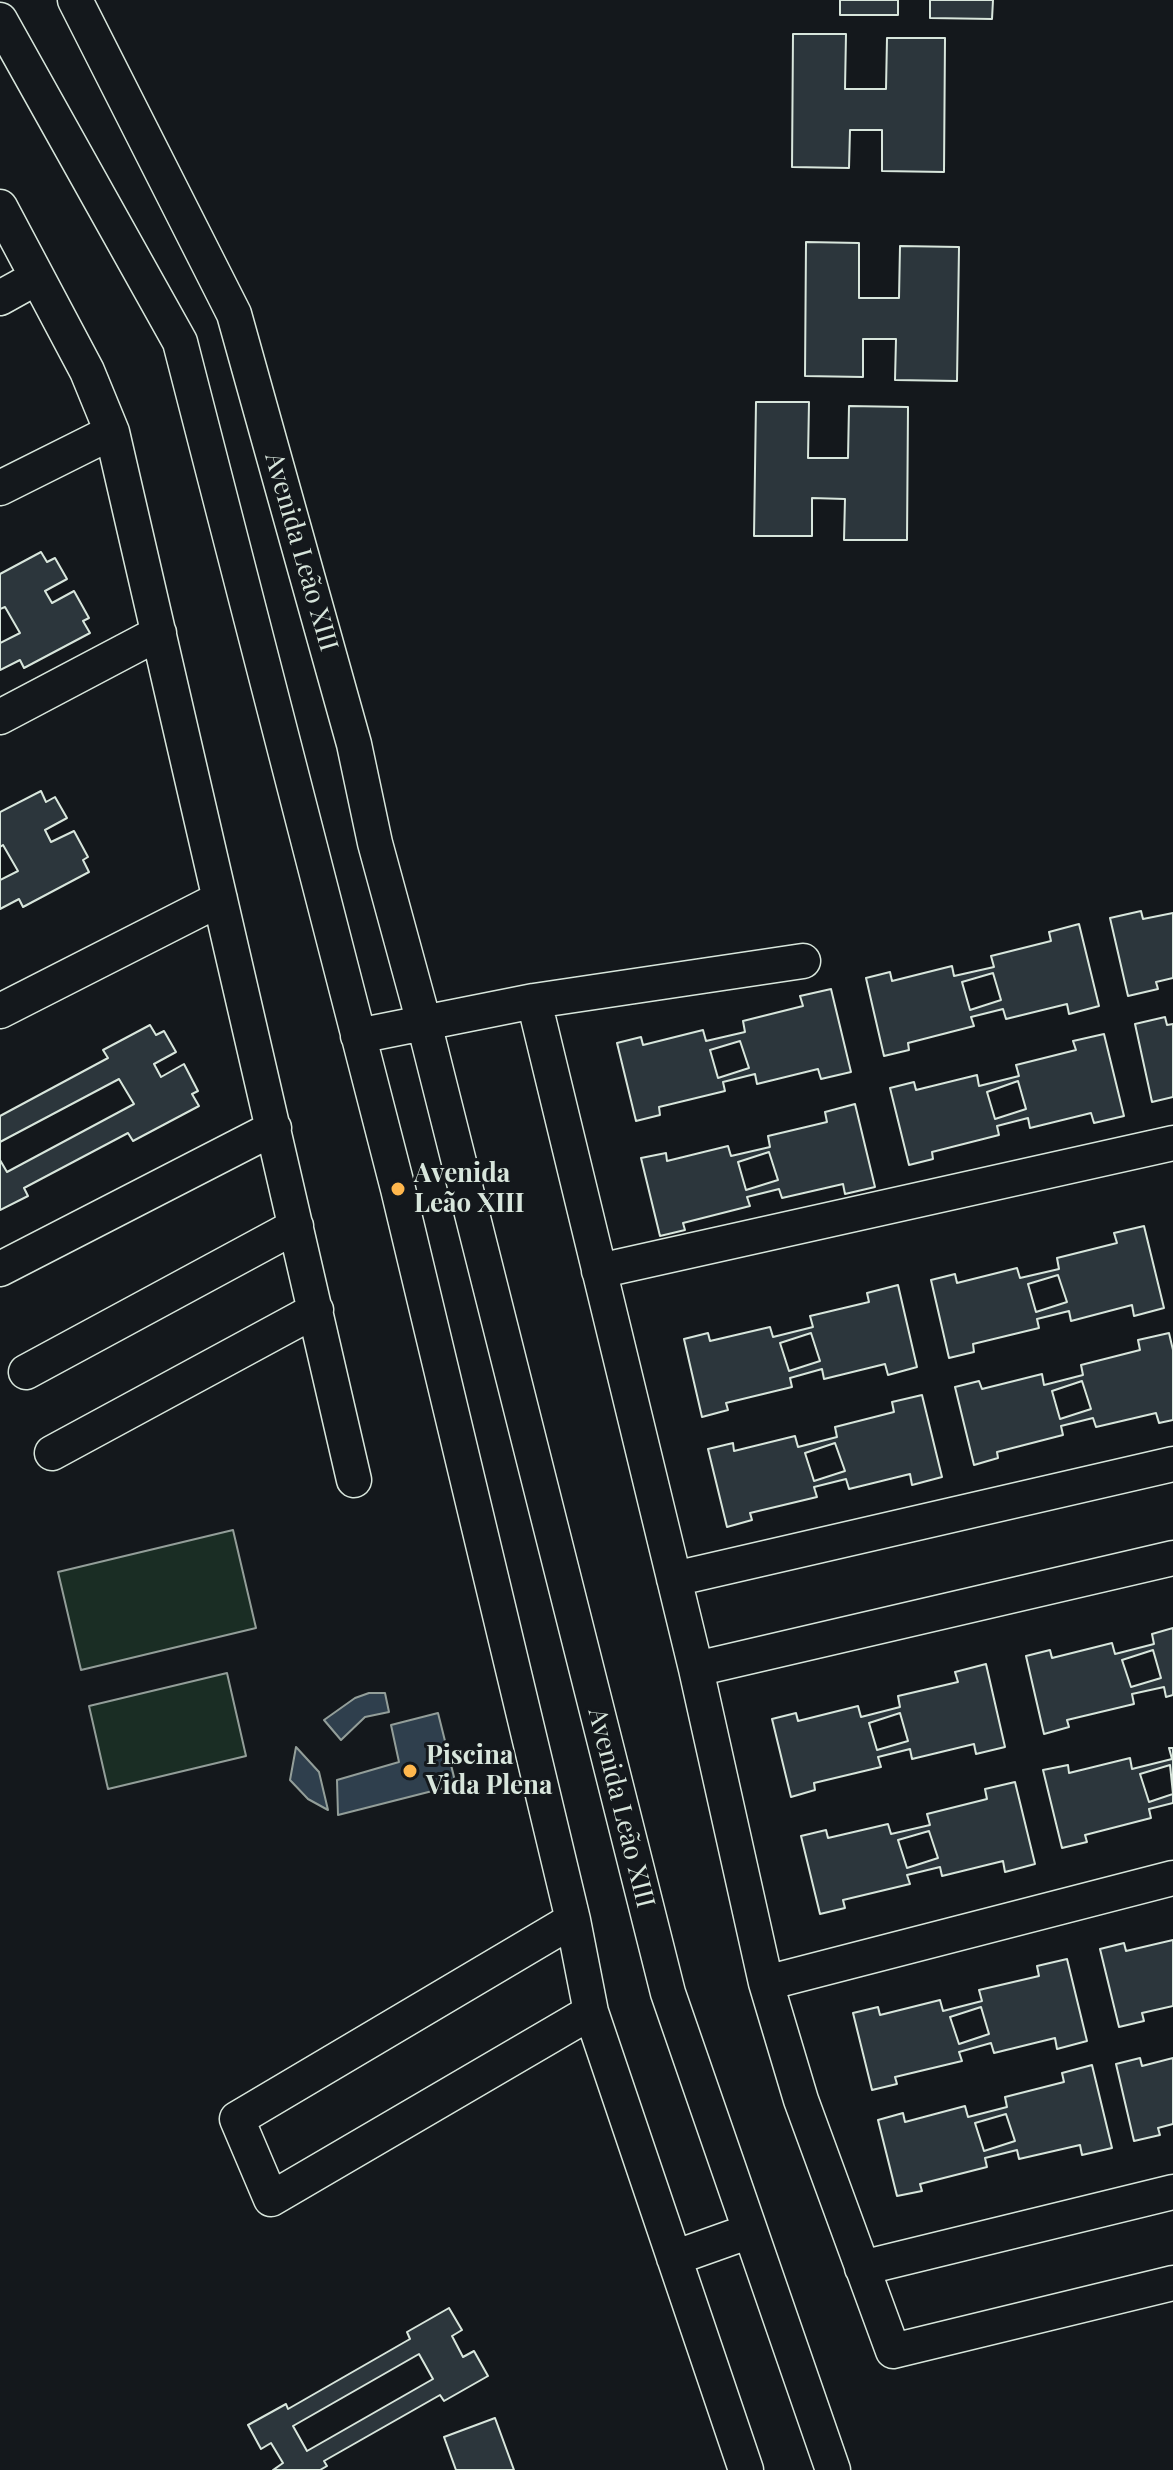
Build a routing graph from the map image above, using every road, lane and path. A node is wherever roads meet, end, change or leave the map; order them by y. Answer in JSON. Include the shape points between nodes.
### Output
{"nodes":[{"id":1,"x":75,"y":0,"type":"edge"},
{"id":2,"x":0,"y":20,"type":"edge"},
{"id":3,"x":3,"y":219,"type":"edge"},
{"id":4,"x":36,"y":278,"type":"junction"},
{"id":5,"x":0,"y":298,"type":"edge"},
{"id":6,"x":112,"y":432,"type":"junction"},
{"id":7,"x":0,"y":488,"type":"edge"},
{"id":8,"x":159,"y":633,"type":"junction"},
{"id":9,"x":0,"y":717,"type":"edge"},
{"id":10,"x":220,"y":899,"type":"junction"},
{"id":11,"x":803,"y":961,"type":"dead end"},
{"id":12,"x":534,"y":1001,"type":"junction"},
{"id":13,"x":0,"y":1011,"type":"edge"},
{"id":14,"x":424,"y":1023,"type":"junction"},
{"id":15,"x":358,"y":1036,"type":"junction"},
{"id":16,"x":274,"y":1128,"type":"junction"},
{"id":17,"x":1173,"y":1143,"type":"edge"},
{"id":18,"x":296,"y":1226,"type":"junction"},
{"id":19,"x":0,"y":1269,"type":"edge"},
{"id":20,"x":599,"y":1271,"type":"junction"},
{"id":21,"x":316,"y":1310,"type":"junction"},
{"id":22,"x":26,"y":1372,"type":"dead end"},
{"id":23,"x":52,"y":1453,"type":"dead end"},
{"id":24,"x":1173,"y":1464,"type":"edge"},
{"id":25,"x":354,"y":1480,"type":"dead end"},
{"id":26,"x":1173,"y":1558,"type":"edge"},
{"id":27,"x":674,"y":1579,"type":"junction"},
{"id":28,"x":696,"y":1669,"type":"junction"},
{"id":29,"x":1173,"y":1878,"type":"edge"},
{"id":30,"x":573,"y":1920,"type":"junction"},
{"id":31,"x":766,"y":1983,"type":"junction"},
{"id":32,"x":591,"y":2012,"type":"junction"},
{"id":33,"x":1173,"y":2192,"type":"edge"},
{"id":34,"x":750,"y":2231,"type":"junction"},
{"id":35,"x":674,"y":2258,"type":"junction"},
{"id":36,"x":862,"y":2268,"type":"junction"},
{"id":37,"x":1173,"y":2283,"type":"edge"},
{"id":38,"x":746,"y":2470,"type":"edge"},
{"id":39,"x":833,"y":2470,"type":"edge"}],
"edges":[{"from":1,"to":14,"type":"street","name":"Avenida Leão XIII","via":[[234,314],[354,744]]},
{"from":2,"to":15,"type":"street","via":[[180,342]]},
{"from":3,"to":4,"type":"street"},
{"from":4,"to":5,"type":"street"},
{"from":4,"to":6,"type":"street","via":[[87,371]]},
{"from":6,"to":7,"type":"street"},
{"from":6,"to":8,"type":"street"},
{"from":8,"to":9,"type":"street"},
{"from":8,"to":10,"type":"street"},
{"from":10,"to":13,"type":"street"},
{"from":10,"to":16,"type":"street"},
{"from":11,"to":12,"type":"street"},
{"from":12,"to":14,"type":"street"},
{"from":12,"to":20,"type":"street"},
{"from":14,"to":15,"type":"street"},
{"from":14,"to":34,"type":"street","name":"Avenida Leão XIII","via":[[668,1993]]},
{"from":15,"to":30,"type":"street"},
{"from":16,"to":18,"type":"street"},
{"from":16,"to":19,"type":"street"},
{"from":17,"to":20,"type":"street"},
{"from":18,"to":21,"type":"street"},
{"from":18,"to":22,"type":"street"},
{"from":20,"to":27,"type":"street"},
{"from":21,"to":23,"type":"street"},
{"from":21,"to":25,"type":"street"},
{"from":24,"to":27,"type":"street"},
{"from":26,"to":28,"type":"street"},
{"from":27,"to":28,"type":"street"},
{"from":28,"to":31,"type":"street"},
{"from":29,"to":31,"type":"street"},
{"from":30,"to":32,"type":"street"},
{"from":30,"to":32,"type":"street","via":[[237,2119],[271,2199]]},
{"from":31,"to":36,"type":"street","via":[[801,2100]]},
{"from":32,"to":35,"type":"street"},
{"from":33,"to":36,"type":"street"},
{"from":34,"to":35,"type":"street"},
{"from":34,"to":39,"type":"street","name":"Avenida Leão XIII"},
{"from":35,"to":38,"type":"street"},
{"from":36,"to":37,"type":"street","via":[[893,2351]]}]}
